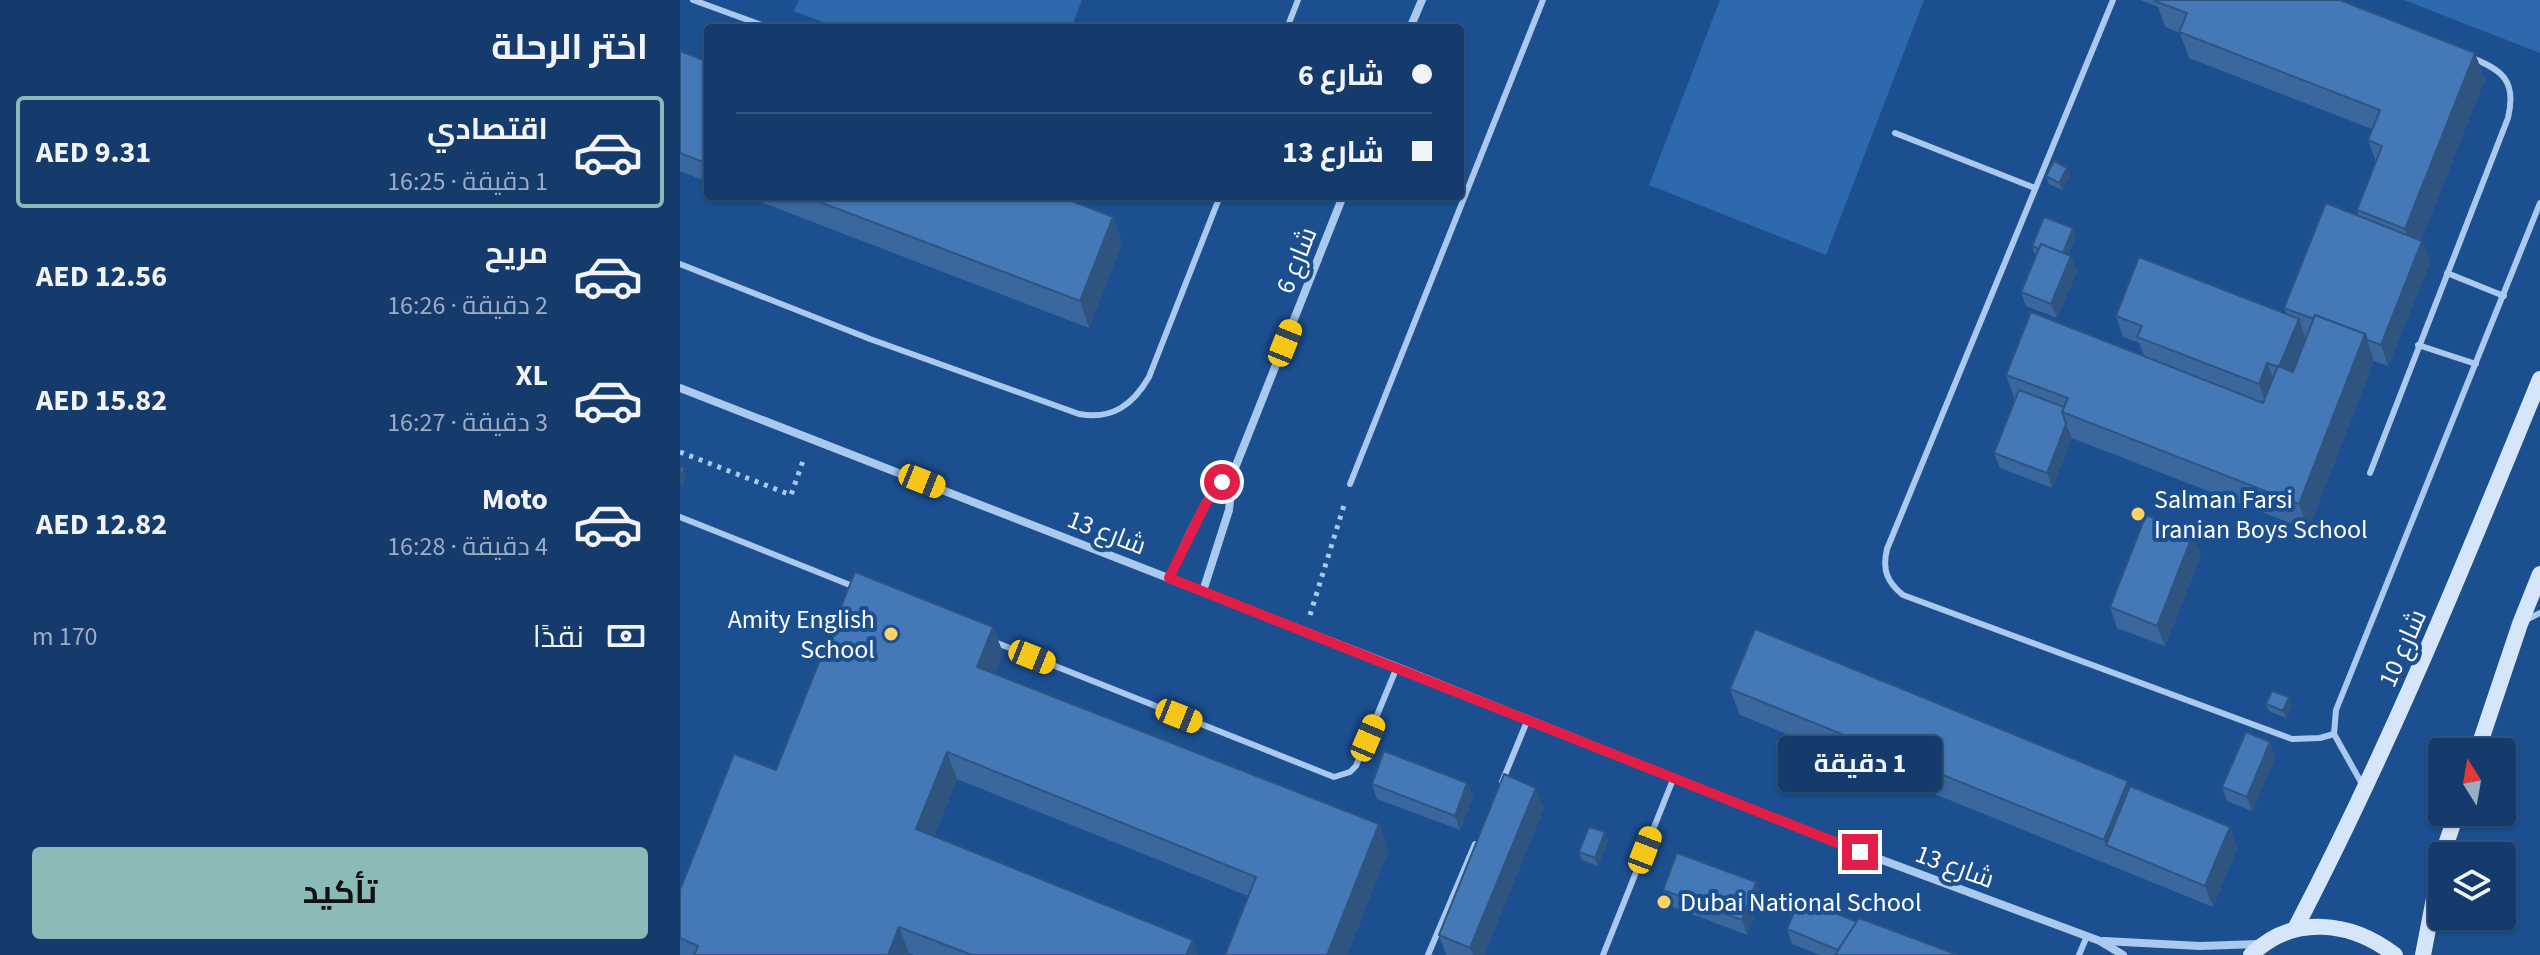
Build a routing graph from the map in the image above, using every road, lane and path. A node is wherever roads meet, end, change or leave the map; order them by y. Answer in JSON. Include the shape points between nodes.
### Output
{"nodes":[{"id":1,"x":693,"y":0,"type":"edge"},
{"id":2,"x":1298,"y":0,"type":"edge"},
{"id":3,"x":1422,"y":0,"type":"edge"},
{"id":4,"x":1543,"y":0,"type":"edge"},
{"id":5,"x":2113,"y":0,"type":"edge"},
{"id":6,"x":759,"y":24,"type":"edge"},
{"id":7,"x":1289,"y":24,"type":"edge"},
{"id":8,"x":1412,"y":24,"type":"edge"},
{"id":9,"x":2465,"y":55,"type":"edge"},
{"id":10,"x":1895,"y":133,"type":"dead end"},
{"id":11,"x":2035,"y":188,"type":"junction"},
{"id":12,"x":1464,"y":198,"type":"edge"},
{"id":13,"x":1218,"y":200,"type":"edge"},
{"id":14,"x":1341,"y":200,"type":"edge"},
{"id":15,"x":1463,"y":200,"type":"edge"},
{"id":16,"x":2540,"y":203,"type":"edge"},
{"id":17,"x":680,"y":264,"type":"edge"},
{"id":18,"x":2447,"y":273,"type":"junction"},
{"id":19,"x":2504,"y":296,"type":"junction"},
{"id":20,"x":2418,"y":345,"type":"junction"},
{"id":21,"x":2476,"y":364,"type":"junction"},
{"id":22,"x":2540,"y":379,"type":"edge"},
{"id":23,"x":680,"y":388,"type":"edge"},
{"id":24,"x":812,"y":438,"type":"junction"},
{"id":25,"x":680,"y":452,"type":"edge"},
{"id":26,"x":1233,"y":473,"type":"junction"},
{"id":27,"x":2370,"y":473,"type":"dead end"},
{"id":28,"x":1350,"y":484,"type":"joint"},
{"id":29,"x":680,"y":517,"type":"edge"},
{"id":30,"x":2540,"y":574,"type":"edge"},
{"id":31,"x":1169,"y":578,"type":"junction"},
{"id":32,"x":1203,"y":591,"type":"junction"},
{"id":33,"x":871,"y":593,"type":"edge"},
{"id":34,"x":2540,"y":613,"type":"edge"},
{"id":35,"x":2520,"y":624,"type":"junction"},
{"id":36,"x":1305,"y":631,"type":"junction"},
{"id":37,"x":988,"y":640,"type":"edge"},
{"id":38,"x":1397,"y":667,"type":"junction"},
{"id":39,"x":1528,"y":719,"type":"junction"},
{"id":40,"x":2334,"y":734,"type":"junction"},
{"id":41,"x":2482,"y":738,"type":"edge"},
{"id":42,"x":1674,"y":777,"type":"junction"},
{"id":43,"x":1498,"y":790,"type":"edge"},
{"id":44,"x":2365,"y":790,"type":"junction"},
{"id":45,"x":1481,"y":831,"type":"edge"},
{"id":46,"x":2428,"y":918,"type":"edge"},
{"id":47,"x":2295,"y":929,"type":"junction"},
{"id":48,"x":2087,"y":936,"type":"junction"},
{"id":49,"x":2100,"y":941,"type":"junction"},
{"id":50,"x":2256,"y":950,"type":"edge"},
{"id":51,"x":1428,"y":955,"type":"edge"},
{"id":52,"x":1603,"y":955,"type":"edge"},
{"id":53,"x":2079,"y":955,"type":"edge"},
{"id":54,"x":2123,"y":955,"type":"edge"},
{"id":55,"x":2395,"y":955,"type":"edge"},
{"id":56,"x":2423,"y":955,"type":"edge"}],
"edges":[{"from":1,"to":6,"type":"lane"},
{"from":2,"to":7,"type":"lane"},
{"from":3,"to":8,"type":"street"},
{"from":4,"to":12,"type":"lane"},
{"from":5,"to":11,"type":"lane"},
{"from":9,"to":18,"type":"lane","via":[[2504,75],[2512,103]]},
{"from":10,"to":11,"type":"lane"},
{"from":11,"to":40,"type":"lane","via":[[1887,549],[1886,575],[1903,595],[2292,739]]},
{"from":13,"to":17,"type":"lane","via":[[1149,377],[1132,401],[1108,415],[1079,414]]},
{"from":14,"to":26,"type":"street","name":"شارع 6"},
{"from":15,"to":28,"type":"lane"},
{"from":16,"to":19,"type":"lane"},
{"from":18,"to":19,"type":"lane"},
{"from":18,"to":20,"type":"lane"},
{"from":19,"to":21,"type":"lane"},
{"from":20,"to":21,"type":"lane"},
{"from":20,"to":27,"type":"lane"},
{"from":21,"to":40,"type":"lane","via":[[2336,710]]},
{"from":22,"to":44,"type":"street","name":"شارع 10"},
{"from":23,"to":24,"type":"street","name":"شارع 13"},
{"from":24,"to":25,"type":"path","via":[[791,495]]},
{"from":24,"to":31,"type":"street","name":"شارع 13"},
{"from":26,"to":31,"type":"street","name":"شارع 6","via":[[1206,503]]},
{"from":26,"to":32,"type":"street","name":"شارع 6","via":[[1229,510]]},
{"from":28,"to":36,"type":"path"},
{"from":29,"to":33,"type":"lane"},
{"from":30,"to":35,"type":"street"},
{"from":31,"to":32,"type":"street","name":"شارع 13"},
{"from":32,"to":36,"type":"street","name":"شارع 13"},
{"from":34,"to":35,"type":"lane"},
{"from":35,"to":41,"type":"street"},
{"from":36,"to":38,"type":"street","name":"شارع 13"},
{"from":37,"to":38,"type":"lane","via":[[1334,777],[1356,766]]},
{"from":38,"to":39,"type":"street","name":"شارع 13"},
{"from":39,"to":42,"type":"street","name":"شارع 13"},
{"from":39,"to":43,"type":"lane"},
{"from":40,"to":44,"type":"lane"},
{"from":42,"to":48,"type":"street","name":"شارع 13"},
{"from":42,"to":52,"type":"lane"},
{"from":44,"to":47,"type":"street","name":"شارع 10"},
{"from":45,"to":51,"type":"lane"},
{"from":46,"to":56,"type":"street"},
{"from":47,"to":50,"type":"street"},
{"from":47,"to":55,"type":"street","via":[[2338,927],[2360,933]]},
{"from":48,"to":49,"type":"street","name":"شارع 13"},
{"from":48,"to":53,"type":"lane"},
{"from":49,"to":50,"type":"street","name":"شارع 13"},
{"from":49,"to":54,"type":"street","name":"شارع 13"}]}
